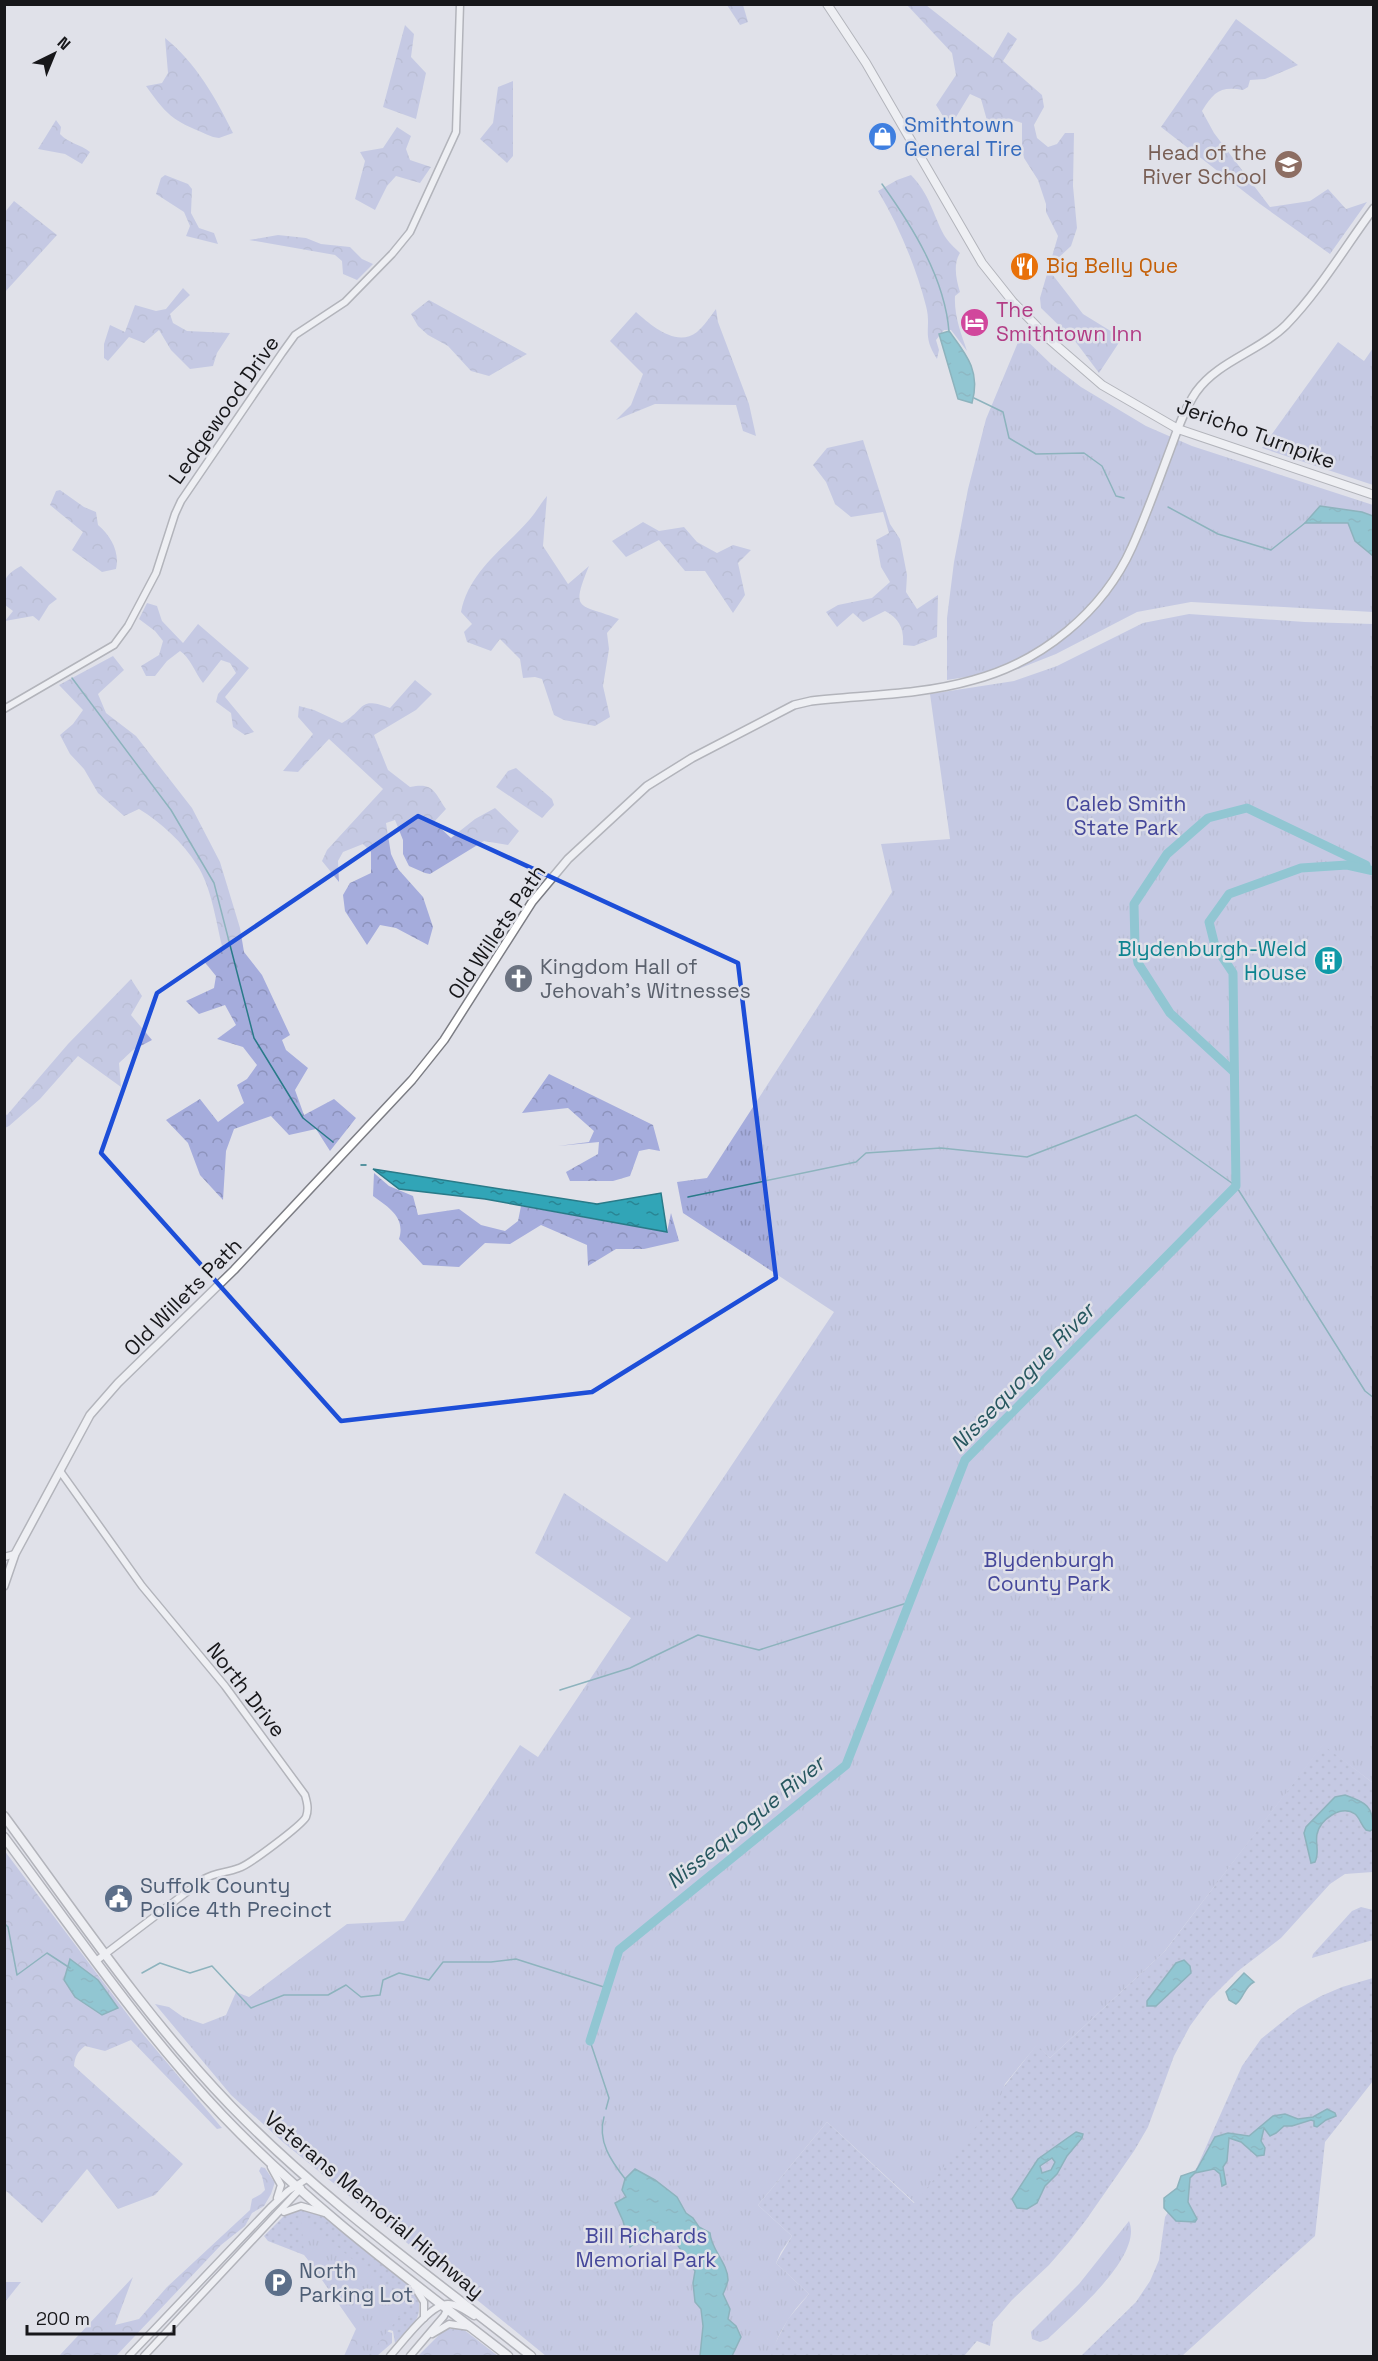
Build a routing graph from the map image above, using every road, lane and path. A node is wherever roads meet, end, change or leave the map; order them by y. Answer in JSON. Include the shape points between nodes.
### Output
{"nodes":[{"id":1,"x":460,"y":4,"type":"edge"},
{"id":2,"x":827,"y":4,"type":"edge"},
{"id":3,"x":1374,"y":208,"type":"edge"},
{"id":4,"x":1178,"y":429,"type":"junction"},
{"id":5,"x":1374,"y":495,"type":"edge"},
{"id":6,"x":4,"y":709,"type":"edge"},
{"id":7,"x":60,"y":1471,"type":"junction"},
{"id":8,"x":15,"y":1554,"type":"junction"},
{"id":9,"x":4,"y":1557,"type":"edge"},
{"id":10,"x":4,"y":1586,"type":"edge"},
{"id":11,"x":4,"y":1816,"type":"edge"},
{"id":12,"x":4,"y":1837,"type":"edge"},
{"id":13,"x":105,"y":1953,"type":"junction"},
{"id":14,"x":96,"y":1961,"type":"junction"},
{"id":15,"x":266,"y":2159,"type":"junction"},
{"id":16,"x":308,"y":2178,"type":"junction"},
{"id":17,"x":298,"y":2188,"type":"junction"},
{"id":18,"x":270,"y":2208,"type":"junction"},
{"id":19,"x":328,"y":2214,"type":"junction"},
{"id":20,"x":278,"y":2215,"type":"junction"},
{"id":21,"x":408,"y":2278,"type":"junction"},
{"id":22,"x":448,"y":2291,"type":"junction"},
{"id":23,"x":446,"y":2306,"type":"junction"},
{"id":24,"x":423,"y":2319,"type":"junction"},
{"id":25,"x":471,"y":2328,"type":"junction"},
{"id":26,"x":495,"y":2328,"type":"junction"},
{"id":27,"x":421,"y":2344,"type":"junction"},
{"id":28,"x":139,"y":2346,"type":"junction"},
{"id":29,"x":145,"y":2355,"type":"edge"},
{"id":30,"x":129,"y":2356,"type":"edge"},
{"id":31,"x":390,"y":2356,"type":"edge"},
{"id":32,"x":410,"y":2356,"type":"edge"},
{"id":33,"x":508,"y":2356,"type":"edge"},
{"id":34,"x":531,"y":2356,"type":"edge"}],
"edges":[{"from":1,"to":6,"type":"street","name":"Ledgewood Drive","via":[[456,132],[410,232],[345,302],[296,335],[282,353],[181,501],[156,573],[114,645]]},
{"from":2,"to":4,"type":"main road","name":"Jericho Turnpike","via":[[866,63],[970,245],[1013,302],[1102,385]]},
{"from":3,"to":4,"type":"main road","name":"Old Willets Path","via":[[1286,326],[1197,390]]},
{"from":4,"to":5,"type":"main road","name":"Jericho Turnpike"},
{"from":4,"to":7,"type":"main road","name":"Old Willets Path","via":[[1119,571],[1090,609],[1056,640],[1020,663],[971,681],[794,705],[692,758],[647,786],[619,811],[568,859],[532,902],[444,1040],[413,1079],[234,1270],[101,1402]]},
{"from":7,"to":8,"type":"main road","name":"Old Willets Path"},
{"from":7,"to":13,"type":"street","name":"North Drive","via":[[142,1587],[225,1686],[305,1795],[308,1810],[303,1822],[245,1866],[213,1874]]},
{"from":8,"to":9,"type":"street"},
{"from":8,"to":10,"type":"main road","name":"Old Willets Path"},
{"from":11,"to":13,"type":"highway","name":"Veterans Memorial Highway"},
{"from":12,"to":14,"type":"highway","name":"Veterans Memorial Highway"},
{"from":13,"to":14,"type":"street","name":"North Drive"},
{"from":13,"to":16,"type":"highway","name":"Veterans Memorial Highway","via":[[201,2074]]},
{"from":14,"to":15,"type":"highway","name":"Veterans Memorial Highway","via":[[177,2065]]},
{"from":15,"to":17,"type":"highway","name":"Veterans Memorial Highway"},
{"from":15,"to":18,"type":"street","via":[[281,2187]]},
{"from":16,"to":17,"type":"street"},
{"from":16,"to":22,"type":"highway","name":"Veterans Memorial Highway"},
{"from":17,"to":18,"type":"street"},
{"from":17,"to":19,"type":"highway","name":"Veterans Memorial Highway"},
{"from":17,"to":20,"type":"street"},
{"from":18,"to":28,"type":"street"},
{"from":19,"to":20,"type":"street","via":[[301,2206]]},
{"from":19,"to":21,"type":"highway","name":"Veterans Memorial Highway"},
{"from":20,"to":29,"type":"street"},
{"from":21,"to":23,"type":"highway","name":"Veterans Memorial Highway"},
{"from":21,"to":24,"type":"street","via":[[423,2299]]},
{"from":22,"to":23,"type":"street"},
{"from":22,"to":26,"type":"highway","name":"Veterans Memorial Highway"},
{"from":23,"to":24,"type":"street"},
{"from":23,"to":25,"type":"highway","name":"Veterans Memorial Highway"},
{"from":23,"to":26,"type":"street"},
{"from":23,"to":27,"type":"street"},
{"from":24,"to":31,"type":"street"},
{"from":25,"to":27,"type":"street","via":[[446,2325]]},
{"from":25,"to":33,"type":"highway","name":"Veterans Memorial Highway"},
{"from":26,"to":34,"type":"highway","name":"Veterans Memorial Highway"},
{"from":27,"to":32,"type":"street"},
{"from":28,"to":29,"type":"street"},
{"from":28,"to":30,"type":"street"}]}
